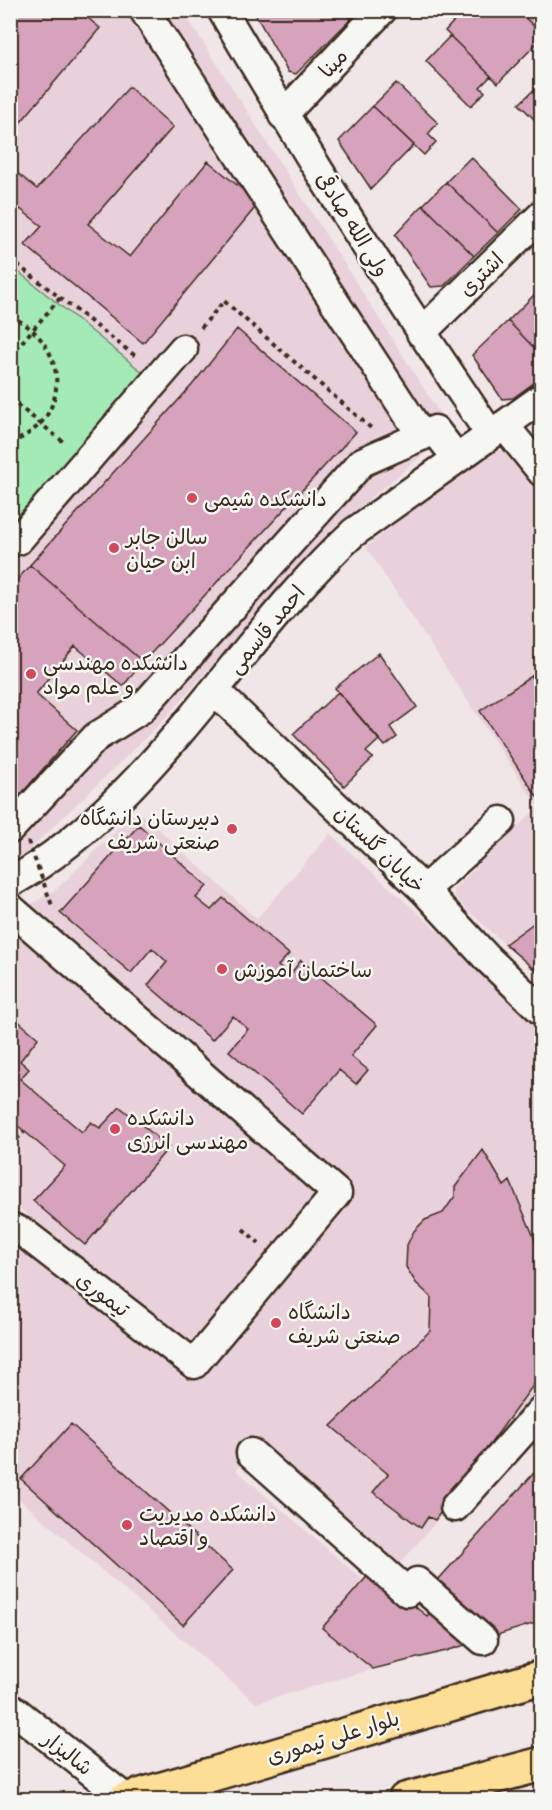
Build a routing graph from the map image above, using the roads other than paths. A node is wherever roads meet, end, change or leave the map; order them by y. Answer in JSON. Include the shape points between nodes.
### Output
{"nodes":[{"id":1,"x":144,"y":10,"type":"edge"},
{"id":2,"x":222,"y":10,"type":"edge"},
{"id":3,"x":382,"y":10,"type":"edge"},
{"id":4,"x":283,"y":115,"type":"junction"},
{"id":5,"x":542,"y":215,"type":"edge"},
{"id":6,"x":421,"y":333,"type":"junction"},
{"id":7,"x":183,"y":349,"type":"road end"},
{"id":8,"x":542,"y":398,"type":"edge"},
{"id":9,"x":497,"y":429,"type":"junction"},
{"id":10,"x":422,"y":436,"type":"junction"},
{"id":11,"x":456,"y":457,"type":"junction"},
{"id":12,"x":542,"y":472,"type":"edge"},
{"id":13,"x":10,"y":534,"type":"edge"},
{"id":14,"x":215,"y":691,"type":"junction"},
{"id":15,"x":501,"y":821,"type":"dead end"},
{"id":16,"x":19,"y":835,"type":"edge"},
{"id":17,"x":10,"y":883,"type":"edge"},
{"id":18,"x":424,"y":890,"type":"junction"},
{"id":19,"x":10,"y":908,"type":"edge"},
{"id":20,"x":542,"y":1011,"type":"edge"},
{"id":21,"x":13,"y":1233,"type":"edge"},
{"id":22,"x":542,"y":1410,"type":"edge"},
{"id":23,"x":251,"y":1453,"type":"dead end"},
{"id":24,"x":455,"y":1507,"type":"dead end"},
{"id":25,"x":483,"y":1640,"type":"dead end"},
{"id":26,"x":542,"y":1677,"type":"edge"},
{"id":27,"x":526,"y":1686,"type":"edge"},
{"id":28,"x":10,"y":1707,"type":"edge"},
{"id":29,"x":535,"y":1768,"type":"edge"},
{"id":30,"x":125,"y":1799,"type":"edge"},
{"id":31,"x":405,"y":1800,"type":"edge"}],
"edges":[{"from":1,"to":10,"type":"street"},
{"from":2,"to":4,"type":"street","name":"ولی الله صادقی"},
{"from":3,"to":4,"type":"street","name":"مینا"},
{"from":4,"to":6,"type":"street","name":"ولی الله صادقی"},
{"from":5,"to":6,"type":"street","name":"اشتری"},
{"from":6,"to":9,"type":"street","name":"ولی الله صادقی"},
{"from":7,"to":13,"type":"street","via":[[18,540]]},
{"from":8,"to":9,"type":"street","name":"احمد قاسمی"},
{"from":9,"to":11,"type":"street","name":"احمد قاسمی"},
{"from":9,"to":12,"type":"street","name":"ولی الله صادقی"},
{"from":10,"to":11,"type":"street","via":[[435,430]]},
{"from":10,"to":16,"type":"street","via":[[362,462],[141,709],[96,737]]},
{"from":11,"to":14,"type":"street","name":"احمد قاسمی","via":[[353,533],[326,558]]},
{"from":14,"to":17,"type":"street","name":"احمد قاسمی","via":[[112,806],[60,852]]},
{"from":14,"to":18,"type":"street","name":"خیابان گلستان"},
{"from":15,"to":18,"type":"street"},
{"from":18,"to":20,"type":"street","name":"خیابان گلستان"},
{"from":19,"to":21,"type":"street","name":"تیموری","via":[[337,1193],[194,1364]]},
{"from":22,"to":24,"type":"street"},
{"from":23,"to":25,"type":"street","via":[[407,1592],[417,1582]]},
{"from":26,"to":27,"type":"main road","name":"بلوار علی تیموری"},
{"from":27,"to":30,"type":"main road","name":"بلوار علی تیموری"},
{"from":28,"to":30,"type":"street","name":"شالیزار"},
{"from":29,"to":31,"type":"main road"}]}
